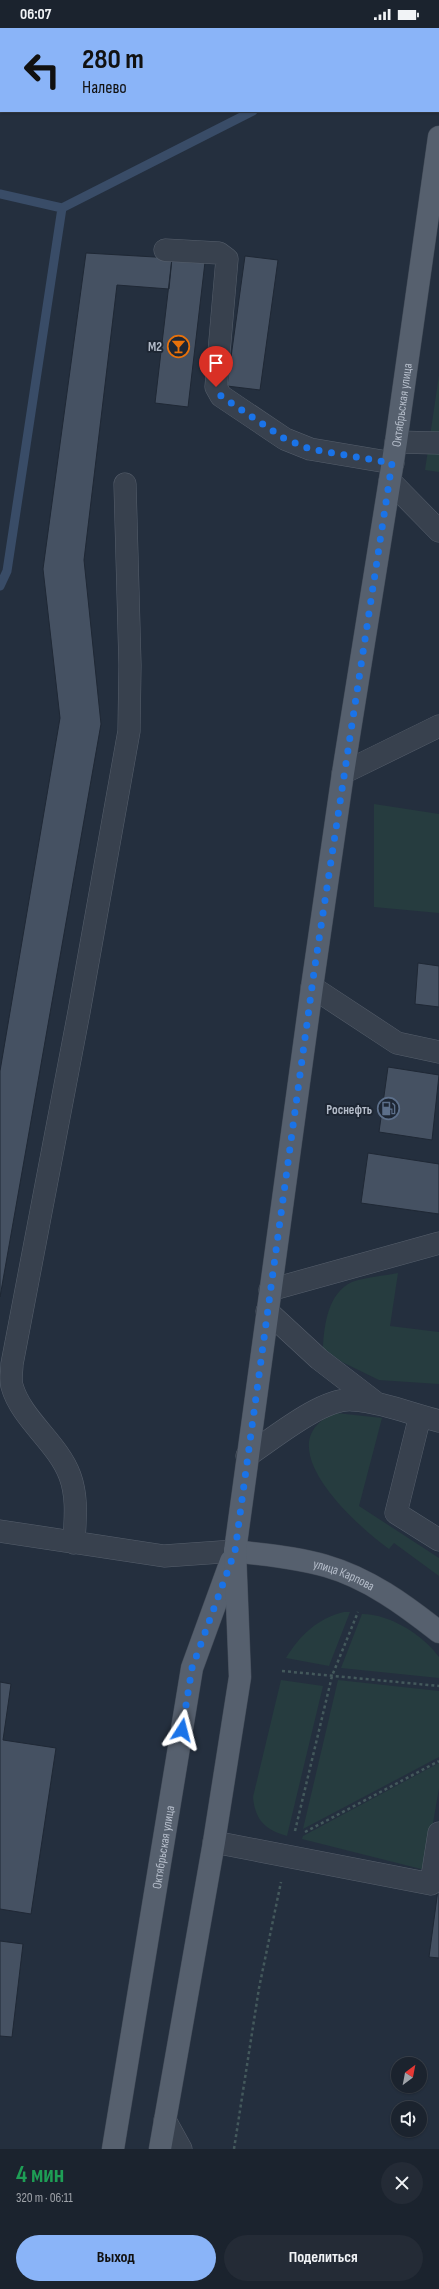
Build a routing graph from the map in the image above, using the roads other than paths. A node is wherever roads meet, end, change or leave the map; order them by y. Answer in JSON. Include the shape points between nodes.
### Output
{"nodes":[{"id":1,"x":439,"y":137,"type":"edge"},
{"id":2,"x":165,"y":250,"type":"dead end"},
{"id":3,"x":396,"y":442,"type":"junction"},
{"id":4,"x":439,"y":443,"type":"edge"},
{"id":5,"x":391,"y":472,"type":"junction"},
{"id":6,"x":125,"y":484,"type":"dead end"},
{"id":7,"x":439,"y":531,"type":"edge"},
{"id":8,"x":439,"y":726,"type":"edge"},
{"id":9,"x":343,"y":773,"type":"junction"},
{"id":10,"x":312,"y":987,"type":"junction"},
{"id":11,"x":439,"y":1052,"type":"edge"},
{"id":12,"x":439,"y":1243,"type":"edge"},
{"id":13,"x":268,"y":1300,"type":"junction"},
{"id":14,"x":379,"y":1405,"type":"junction"},
{"id":15,"x":429,"y":1418,"type":"edge"},
{"id":16,"x":248,"y":1456,"type":"junction"},
{"id":17,"x":0,"y":1532,"type":"edge"},
{"id":18,"x":439,"y":1540,"type":"edge"},
{"id":19,"x":74,"y":1543,"type":"junction"},
{"id":20,"x":235,"y":1551,"type":"junction"},
{"id":21,"x":439,"y":1632,"type":"edge"},
{"id":22,"x":439,"y":1833,"type":"edge"},
{"id":23,"x":214,"y":1842,"type":"junction"},
{"id":24,"x":165,"y":2120,"type":"junction"},
{"id":25,"x":113,"y":2149,"type":"edge"},
{"id":26,"x":160,"y":2149,"type":"edge"},
{"id":27,"x":181,"y":2149,"type":"edge"}],
"edges":[{"from":1,"to":3,"type":"main road","name":"Октябрьская улица"},
{"from":2,"to":5,"type":"lane","via":[[219,253],[227,259],[216,387],[221,396],[285,439],[310,449]]},
{"from":3,"to":4,"type":"lane"},
{"from":3,"to":5,"type":"main road","name":"Октябрьская улица"},
{"from":5,"to":7,"type":"lane"},
{"from":5,"to":9,"type":"main road","name":"Октябрьская улица"},
{"from":6,"to":19,"type":"lane","via":[[130,665],[129,731],[12,1364],[12,1385],[20,1402],[58,1453],[70,1476],[76,1500]]},
{"from":8,"to":9,"type":"lane"},
{"from":9,"to":10,"type":"main road","name":"Октябрьская улица"},
{"from":10,"to":11,"type":"lane","via":[[397,1043]]},
{"from":10,"to":13,"type":"main road","name":"Октябрьская улица"},
{"from":12,"to":13,"type":"lane"},
{"from":13,"to":14,"type":"lane","via":[[319,1359]]},
{"from":13,"to":16,"type":"main road","name":"Октябрьская улица"},
{"from":14,"to":15,"type":"lane"},
{"from":14,"to":16,"type":"lane","via":[[353,1400],[328,1404]]},
{"from":15,"to":18,"type":"lane","via":[[396,1513]]},
{"from":16,"to":20,"type":"main road","name":"Октябрьская улица"},
{"from":17,"to":19,"type":"lane"},
{"from":19,"to":20,"type":"lane","via":[[164,1556]]},
{"from":20,"to":21,"type":"main road","name":"улица Карпова","via":[[325,1566],[367,1583],[407,1607]]},
{"from":20,"to":23,"type":"main road","name":"Октябрьская улица","via":[[240,1677]]},
{"from":20,"to":25,"type":"main road","name":"Октябрьская улица","via":[[192,1668]]},
{"from":22,"to":23,"type":"lane","via":[[431,1884]]},
{"from":23,"to":24,"type":"main road","name":"Октябрьская улица"},
{"from":24,"to":26,"type":"main road","name":"Октябрьская улица"},
{"from":24,"to":27,"type":"lane"}]}
